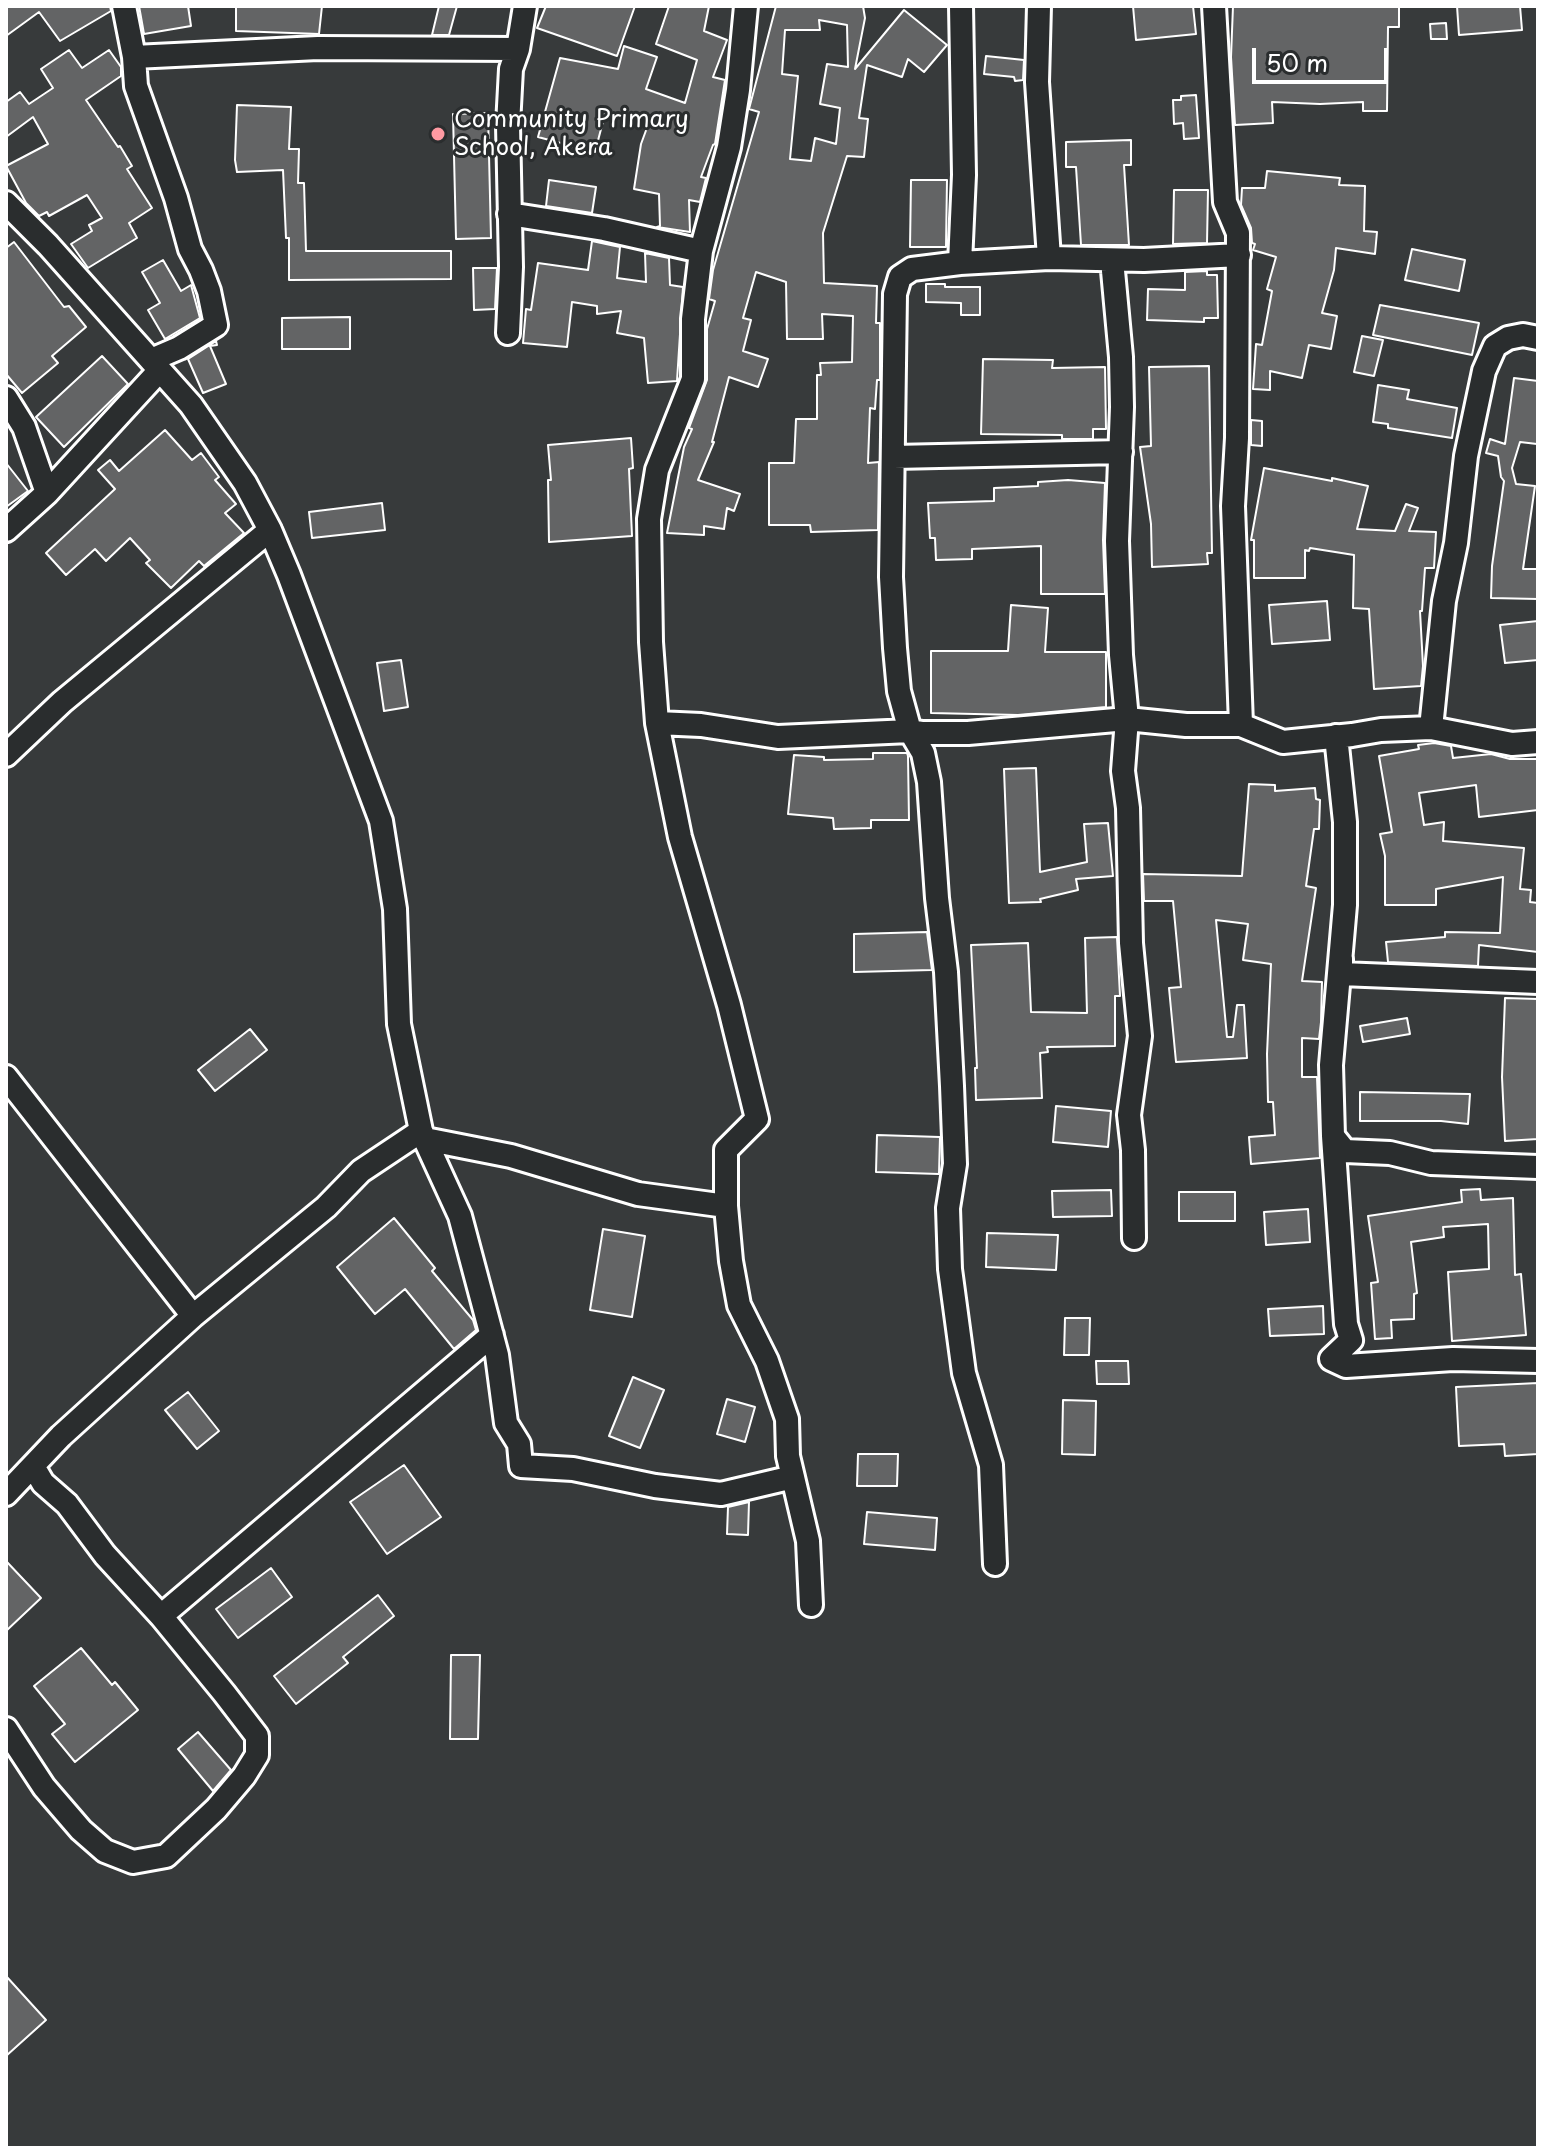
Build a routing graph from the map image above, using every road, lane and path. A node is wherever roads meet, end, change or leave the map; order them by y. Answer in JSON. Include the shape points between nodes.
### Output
{"nodes":[{"id":1,"x":124,"y":6,"type":"edge"},
{"id":2,"x":525,"y":6,"type":"edge"},
{"id":3,"x":746,"y":6,"type":"edge"},
{"id":4,"x":961,"y":6,"type":"edge"},
{"id":5,"x":1039,"y":6,"type":"edge"},
{"id":6,"x":1214,"y":6,"type":"edge"},
{"id":7,"x":518,"y":49,"type":"junction"},
{"id":8,"x":134,"y":57,"type":"junction"},
{"id":9,"x":6,"y":203,"type":"edge"},
{"id":10,"x":509,"y":214,"type":"junction"},
{"id":11,"x":14,"y":227,"type":"edge"},
{"id":12,"x":701,"y":251,"type":"junction"},
{"id":13,"x":1239,"y":255,"type":"junction"},
{"id":14,"x":1049,"y":258,"type":"junction"},
{"id":15,"x":1112,"y":260,"type":"junction"},
{"id":16,"x":960,"y":263,"type":"junction"},
{"id":17,"x":508,"y":333,"type":"dead end"},
{"id":18,"x":1538,"y":338,"type":"edge"},
{"id":19,"x":156,"y":365,"type":"junction"},
{"id":20,"x":6,"y":398,"type":"edge"},
{"id":21,"x":1121,"y":452,"type":"junction"},
{"id":22,"x":894,"y":457,"type":"junction"},
{"id":23,"x":47,"y":493,"type":"junction"},
{"id":24,"x":6,"y":530,"type":"edge"},
{"id":25,"x":270,"y":530,"type":"junction"},
{"id":26,"x":1127,"y":719,"type":"junction"},
{"id":27,"x":657,"y":723,"type":"junction"},
{"id":28,"x":1241,"y":725,"type":"junction"},
{"id":29,"x":1431,"y":728,"type":"junction"},
{"id":30,"x":910,"y":731,"type":"junction"},
{"id":31,"x":1336,"y":736,"type":"junction"},
{"id":32,"x":1538,"y":742,"type":"edge"},
{"id":33,"x":6,"y":755,"type":"edge"},
{"id":34,"x":1341,"y":954,"type":"junction"},
{"id":35,"x":1538,"y":982,"type":"edge"},
{"id":36,"x":6,"y":1077,"type":"edge"},
{"id":37,"x":421,"y":1131,"type":"junction"},
{"id":38,"x":1333,"y":1136,"type":"junction"},
{"id":39,"x":1538,"y":1167,"type":"edge"},
{"id":40,"x":726,"y":1206,"type":"junction"},
{"id":41,"x":1134,"y":1238,"type":"dead end"},
{"id":42,"x":193,"y":1316,"type":"junction"},
{"id":43,"x":492,"y":1335,"type":"junction"},
{"id":44,"x":1538,"y":1361,"type":"edge"},
{"id":45,"x":33,"y":1466,"type":"junction"},
{"id":46,"x":793,"y":1477,"type":"junction"},
{"id":47,"x":6,"y":1494,"type":"edge"},
{"id":48,"x":995,"y":1564,"type":"dead end"},
{"id":49,"x":811,"y":1605,"type":"dead end"},
{"id":50,"x":161,"y":1616,"type":"junction"},
{"id":51,"x":6,"y":1729,"type":"edge"}],
"edges":[{"from":1,"to":8,"type":"street"},
{"from":2,"to":7,"type":"street"},
{"from":3,"to":12,"type":"street","via":[[729,147]]},
{"from":4,"to":16,"type":"street"},
{"from":5,"to":14,"type":"street","via":[[1037,82]]},
{"from":6,"to":13,"type":"street","via":[[1225,202],[1236,225]]},
{"from":7,"to":8,"type":"street","via":[[318,48]]},
{"from":7,"to":10,"type":"street","via":[[511,69]]},
{"from":8,"to":19,"type":"street","via":[[136,86],[209,291],[216,325]]},
{"from":9,"to":11,"type":"street"},
{"from":10,"to":12,"type":"street"},
{"from":10,"to":17,"type":"street"},
{"from":11,"to":19,"type":"street","via":[[48,245]]},
{"from":12,"to":27,"type":"street","via":[[693,379],[657,470],[649,519]]},
{"from":13,"to":15,"type":"street"},
{"from":13,"to":28,"type":"street","via":[[1233,506]]},
{"from":14,"to":15,"type":"street"},
{"from":14,"to":16,"type":"street"},
{"from":15,"to":21,"type":"street","via":[[1121,357]]},
{"from":16,"to":22,"type":"street","via":[[912,269],[900,277],[894,314]]},
{"from":18,"to":29,"type":"street","via":[[1508,338],[1495,346],[1484,371],[1444,601]]},
{"from":19,"to":23,"type":"street"},
{"from":19,"to":25,"type":"street","via":[[245,483]]},
{"from":20,"to":23,"type":"street","via":[[24,427]]},
{"from":21,"to":22,"type":"street"},
{"from":21,"to":26,"type":"street","via":[[1117,541]]},
{"from":22,"to":30,"type":"street","via":[[895,648]]},
{"from":23,"to":24,"type":"street"},
{"from":25,"to":33,"type":"street","via":[[62,702]]},
{"from":25,"to":37,"type":"street","via":[[381,821],[395,909],[399,1024]]},
{"from":26,"to":28,"type":"street"},
{"from":26,"to":30,"type":"street","via":[[968,733]]},
{"from":26,"to":41,"type":"street","via":[[1123,771],[1140,1036],[1129,1115]]},
{"from":27,"to":30,"type":"street","via":[[778,737]]},
{"from":27,"to":40,"type":"street","via":[[680,837],[757,1119],[726,1150]]},
{"from":28,"to":31,"type":"street","via":[[1283,742]]},
{"from":29,"to":31,"type":"street"},
{"from":29,"to":32,"type":"street","via":[[1512,744]]},
{"from":30,"to":48,"type":"street","via":[[923,753],[929,782],[946,972],[955,1164],[948,1208],[950,1269],[964,1373],[991,1465]]},
{"from":31,"to":34,"type":"street","via":[[1345,822]]},
{"from":34,"to":35,"type":"street","via":[[1341,974]]},
{"from":34,"to":38,"type":"street","via":[[1331,1065]]},
{"from":36,"to":42,"type":"street"},
{"from":37,"to":40,"type":"street","via":[[425,1139],[511,1156],[638,1194]]},
{"from":37,"to":42,"type":"street","via":[[361,1171],[326,1207]]},
{"from":37,"to":43,"type":"street","via":[[460,1216]]},
{"from":38,"to":39,"type":"street","via":[[1345,1151],[1390,1153],[1431,1163]]},
{"from":38,"to":44,"type":"street","via":[[1351,1340],[1331,1359],[1346,1366],[1453,1359]]},
{"from":40,"to":46,"type":"street","via":[[739,1305],[767,1361],[787,1419]]},
{"from":42,"to":45,"type":"street"},
{"from":43,"to":46,"type":"street","via":[[506,1423],[519,1444],[521,1466],[573,1469],[721,1494]]},
{"from":43,"to":50,"type":"street"},
{"from":45,"to":47,"type":"street"},
{"from":45,"to":50,"type":"street"},
{"from":46,"to":49,"type":"street","via":[[808,1541]]},
{"from":50,"to":51,"type":"street","via":[[257,1736],[257,1755],[244,1776],[166,1856],[133,1862],[105,1851],[44,1787]]}]}
